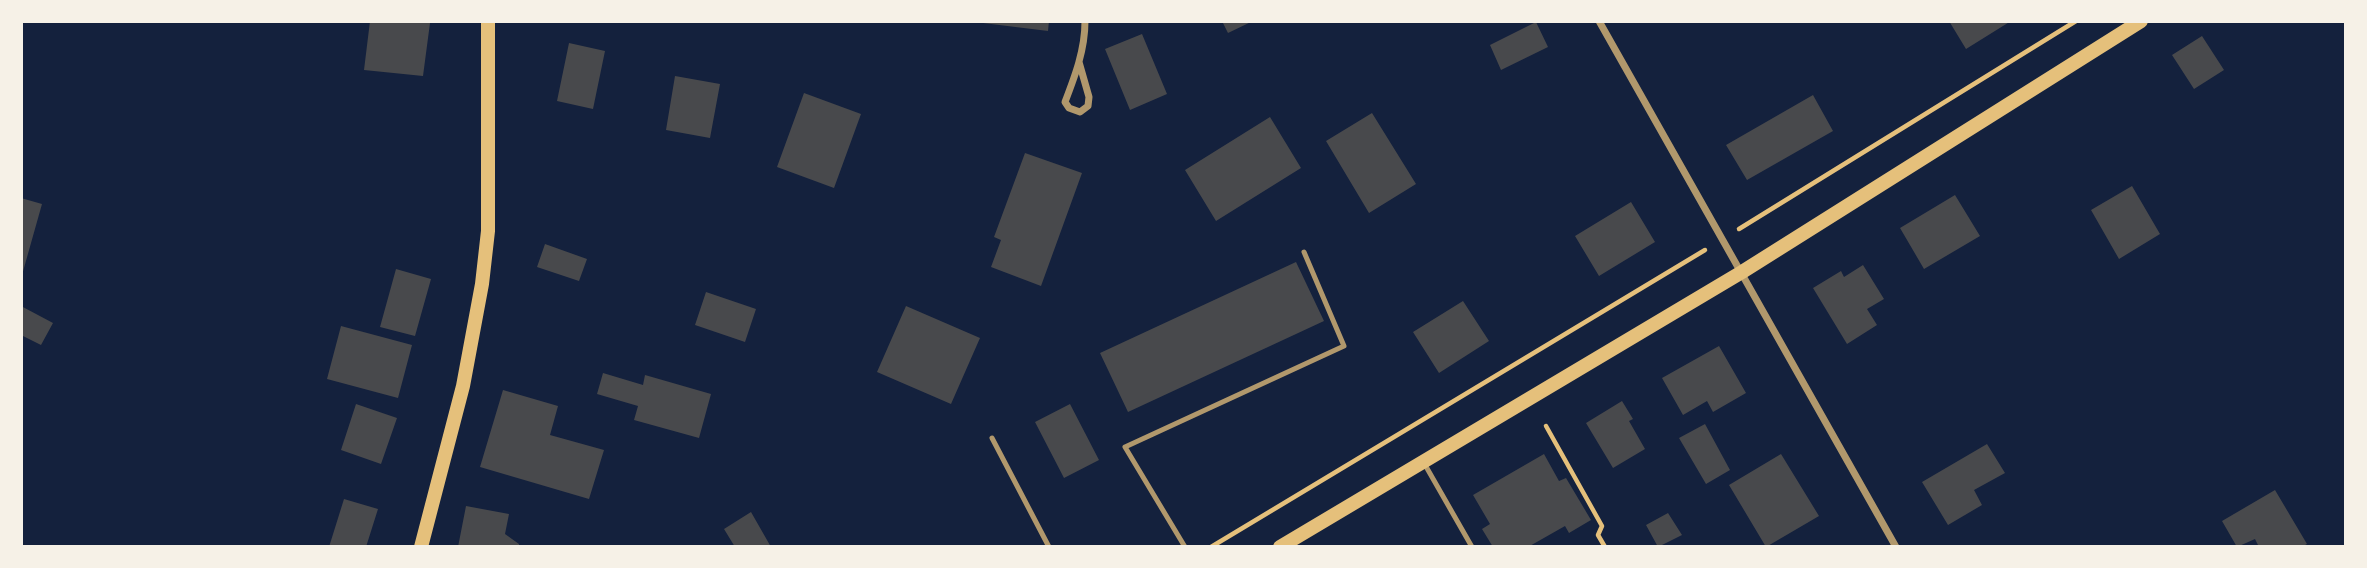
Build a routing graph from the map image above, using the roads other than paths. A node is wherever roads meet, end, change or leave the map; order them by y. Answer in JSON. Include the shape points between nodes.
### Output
{"nodes":[{"id":1,"x":488,"y":21,"type":"edge"},
{"id":2,"x":1085,"y":21,"type":"edge"},
{"id":3,"x":1599,"y":21,"type":"edge"},
{"id":4,"x":2141,"y":21,"type":"edge"},
{"id":5,"x":1079,"y":62,"type":"junction"},
{"id":6,"x":1304,"y":252,"type":"dead end"},
{"id":7,"x":1742,"y":272,"type":"junction"},
{"id":8,"x":992,"y":438,"type":"dead end"},
{"id":9,"x":1423,"y":461,"type":"junction"},
{"id":10,"x":1288,"y":545,"type":"edge"},
{"id":11,"x":421,"y":547,"type":"edge"},
{"id":12,"x":1049,"y":547,"type":"edge"},
{"id":13,"x":1185,"y":547,"type":"edge"},
{"id":14,"x":1472,"y":547,"type":"edge"},
{"id":15,"x":1896,"y":547,"type":"edge"}],
"edges":[{"from":1,"to":11,"type":"main road","via":[[488,231],[482,284],[460,399]]},
{"from":2,"to":5,"type":"street"},
{"from":3,"to":7,"type":"street"},
{"from":4,"to":7,"type":"main road"},
{"from":5,"to":5,"type":"street","via":[[1089,97],[1088,106],[1080,112],[1065,102]]},
{"from":6,"to":13,"type":"lane","via":[[1345,346],[1125,447]]},
{"from":7,"to":9,"type":"main road"},
{"from":7,"to":15,"type":"street"},
{"from":8,"to":12,"type":"lane"},
{"from":9,"to":10,"type":"main road"},
{"from":9,"to":14,"type":"lane"}]}
